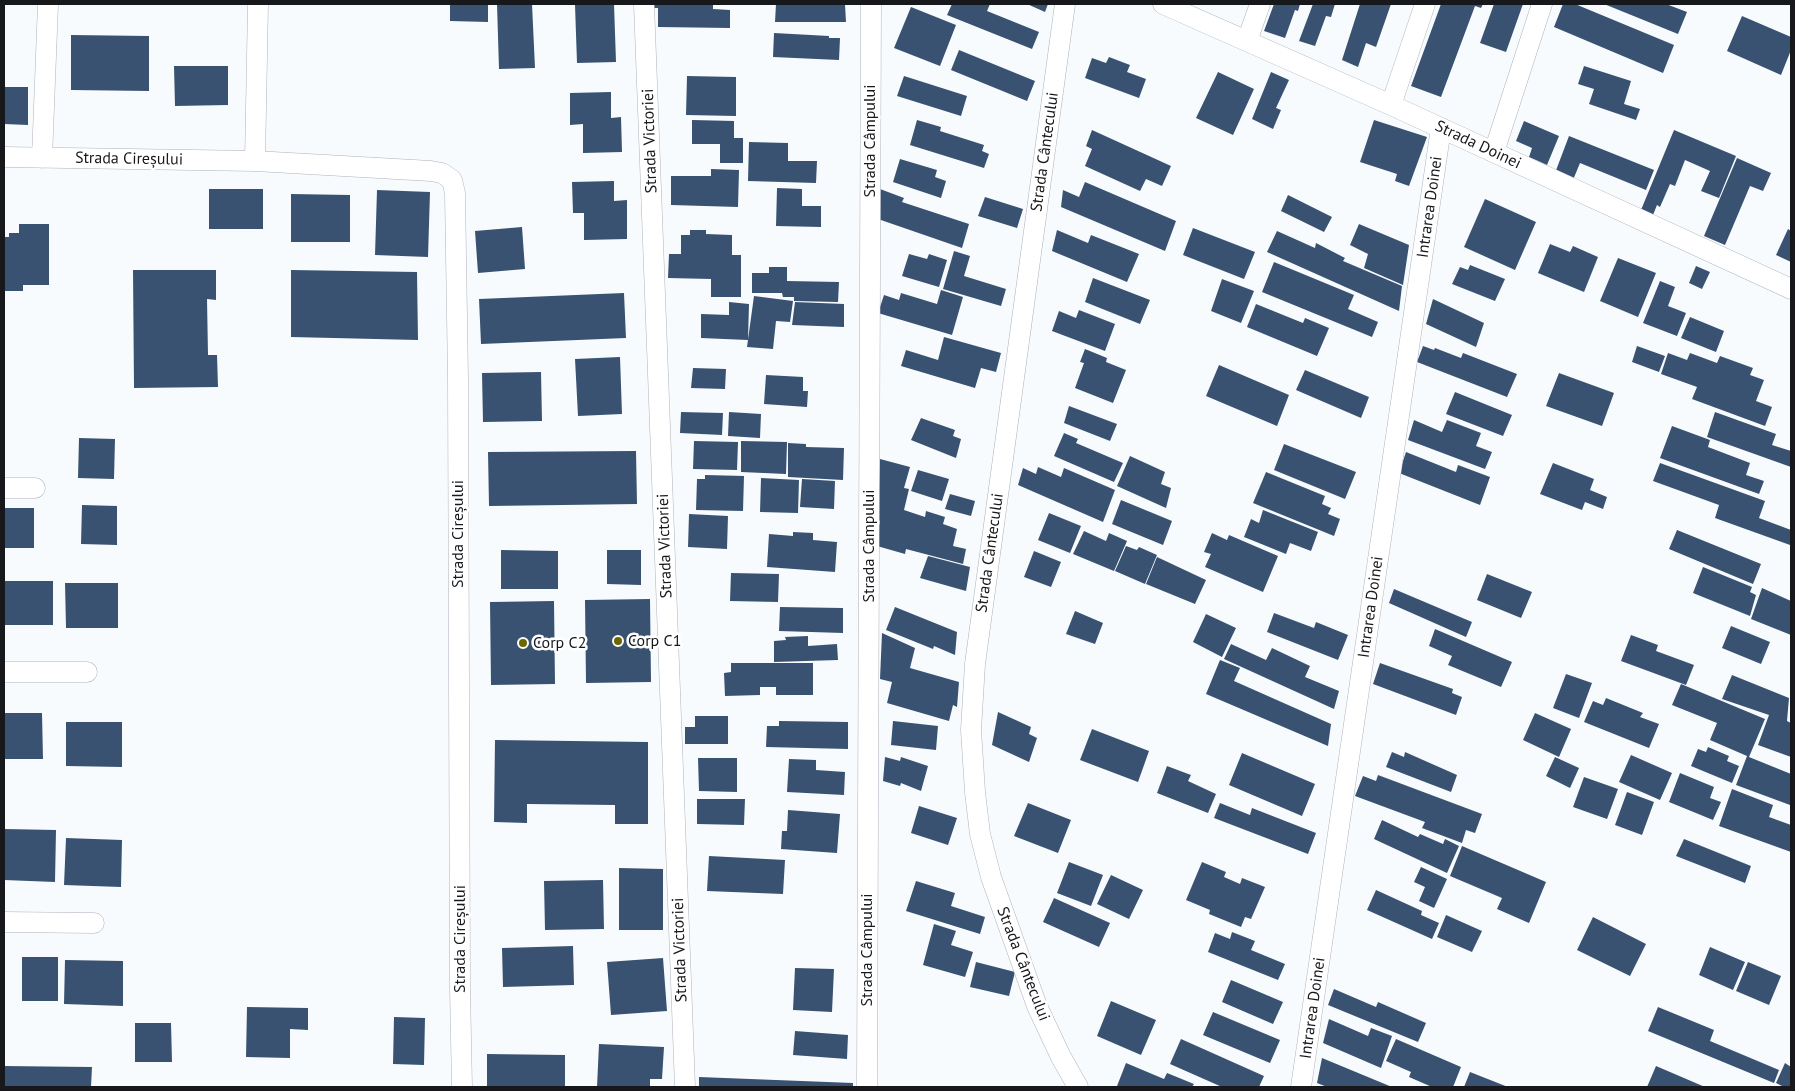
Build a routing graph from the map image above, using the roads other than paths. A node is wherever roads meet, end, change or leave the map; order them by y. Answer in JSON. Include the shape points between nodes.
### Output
{"nodes":[{"id":1,"x":48,"y":4,"type":"edge"},
{"id":2,"x":258,"y":4,"type":"edge"},
{"id":3,"x":644,"y":4,"type":"edge"},
{"id":4,"x":871,"y":4,"type":"edge"},
{"id":5,"x":1065,"y":4,"type":"edge"},
{"id":6,"x":1163,"y":4,"type":"edge"},
{"id":7,"x":1260,"y":4,"type":"edge"},
{"id":8,"x":1426,"y":4,"type":"edge"},
{"id":9,"x":1542,"y":4,"type":"edge"},
{"id":10,"x":1247,"y":41,"type":"junction"},
{"id":11,"x":1391,"y":104,"type":"junction"},
{"id":12,"x":1441,"y":128,"type":"junction"},
{"id":13,"x":1494,"y":152,"type":"junction"},
{"id":14,"x":4,"y":157,"type":"edge"},
{"id":15,"x":42,"y":158,"type":"junction"},
{"id":16,"x":255,"y":161,"type":"junction"},
{"id":17,"x":1791,"y":289,"type":"edge"},
{"id":18,"x":4,"y":488,"type":"edge"},
{"id":19,"x":35,"y":488,"type":"dead end"},
{"id":20,"x":4,"y":672,"type":"edge"},
{"id":21,"x":87,"y":672,"type":"dead end"},
{"id":22,"x":4,"y":922,"type":"edge"},
{"id":23,"x":94,"y":923,"type":"dead end"},
{"id":24,"x":462,"y":1087,"type":"edge"},
{"id":25,"x":685,"y":1087,"type":"edge"},
{"id":26,"x":867,"y":1087,"type":"edge"},
{"id":27,"x":1078,"y":1087,"type":"edge"},
{"id":28,"x":1301,"y":1087,"type":"edge"}],
"edges":[{"from":1,"to":15,"type":"street"},
{"from":2,"to":16,"type":"street"},
{"from":3,"to":25,"type":"street","name":"Strada Victoriei"},
{"from":4,"to":26,"type":"street","name":"Strada Câmpului"},
{"from":5,"to":27,"type":"street","name":"Strada Cântecului","via":[[976,654],[971,730],[974,792],[991,877],[1037,1006]]},
{"from":6,"to":10,"type":"street","name":"Strada Doinei"},
{"from":7,"to":10,"type":"street"},
{"from":8,"to":11,"type":"street"},
{"from":9,"to":13,"type":"street"},
{"from":10,"to":11,"type":"street","name":"Strada Doinei"},
{"from":11,"to":12,"type":"street","name":"Strada Doinei"},
{"from":12,"to":13,"type":"street","name":"Strada Doinei"},
{"from":12,"to":28,"type":"street","name":"Intrarea Doinei"},
{"from":13,"to":17,"type":"street","name":"Strada Doinei"},
{"from":14,"to":15,"type":"street","name":"Strada Cireșului"},
{"from":15,"to":16,"type":"street","name":"Strada Cireșului"},
{"from":16,"to":24,"type":"street","name":"Strada Cireșului","via":[[431,171],[452,180],[455,193]]},
{"from":18,"to":19,"type":"street"},
{"from":20,"to":21,"type":"street"},
{"from":22,"to":23,"type":"street"}]}
